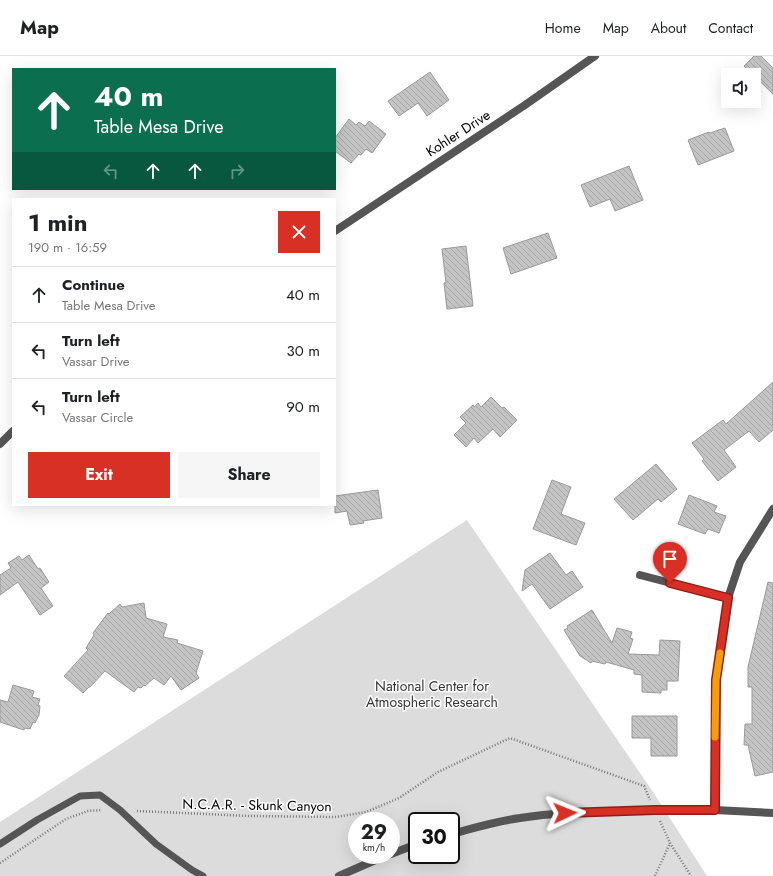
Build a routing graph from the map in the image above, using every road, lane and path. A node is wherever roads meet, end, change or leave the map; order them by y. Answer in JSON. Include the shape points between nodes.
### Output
{"nodes":[{"id":1,"x":594,"y":56,"type":"edge"},
{"id":2,"x":336,"y":229,"type":"edge"},
{"id":3,"x":12,"y":432,"type":"edge"},
{"id":4,"x":0,"y":444,"type":"edge"},
{"id":5,"x":773,"y":509,"type":"edge"},
{"id":6,"x":640,"y":575,"type":"dead end"},
{"id":7,"x":728,"y":598,"type":"junction"},
{"id":8,"x":120,"y":810,"type":"junction"},
{"id":9,"x":655,"y":810,"type":"junction"},
{"id":10,"x":715,"y":810,"type":"junction"},
{"id":11,"x":773,"y":813,"type":"edge"},
{"id":12,"x":460,"y":831,"type":"edge"},
{"id":13,"x":670,"y":843,"type":"junction"},
{"id":14,"x":0,"y":844,"type":"edge"},
{"id":15,"x":0,"y":863,"type":"edge"},
{"id":16,"x":366,"y":864,"type":"edge"},
{"id":17,"x":203,"y":876,"type":"edge"},
{"id":18,"x":339,"y":876,"type":"edge"},
{"id":19,"x":655,"y":876,"type":"edge"},
{"id":20,"x":691,"y":876,"type":"edge"}],
"edges":[{"from":1,"to":2,"type":"street","name":"Kohler Drive","via":[[525,105]]},
{"from":3,"to":4,"type":"street"},
{"from":5,"to":7,"type":"street","via":[[740,562]]},
{"from":6,"to":7,"type":"street"},
{"from":7,"to":10,"type":"street","via":[[716,680]]},
{"from":8,"to":9,"type":"path","name":"N.C.A.R. - Skunk Canyon","via":[[336,817],[366,812],[399,798],[438,772],[510,738],[644,786]]},
{"from":8,"to":14,"type":"lane","via":[[100,795],[80,796]]},
{"from":8,"to":15,"type":"path","name":"N.C.A.R. - Skunk Canyon","via":[[88,811],[66,819]]},
{"from":8,"to":17,"type":"lane","via":[[156,844]]},
{"from":9,"to":10,"type":"street"},
{"from":9,"to":12,"type":"street","via":[[565,813],[520,818]]},
{"from":9,"to":13,"type":"path","name":"N.C.A.R. - Skunk Canyon"},
{"from":10,"to":11,"type":"street"},
{"from":13,"to":19,"type":"path"},
{"from":13,"to":20,"type":"path","name":"N.C.A.R. - Skunk Canyon"},
{"from":16,"to":18,"type":"street"}]}
